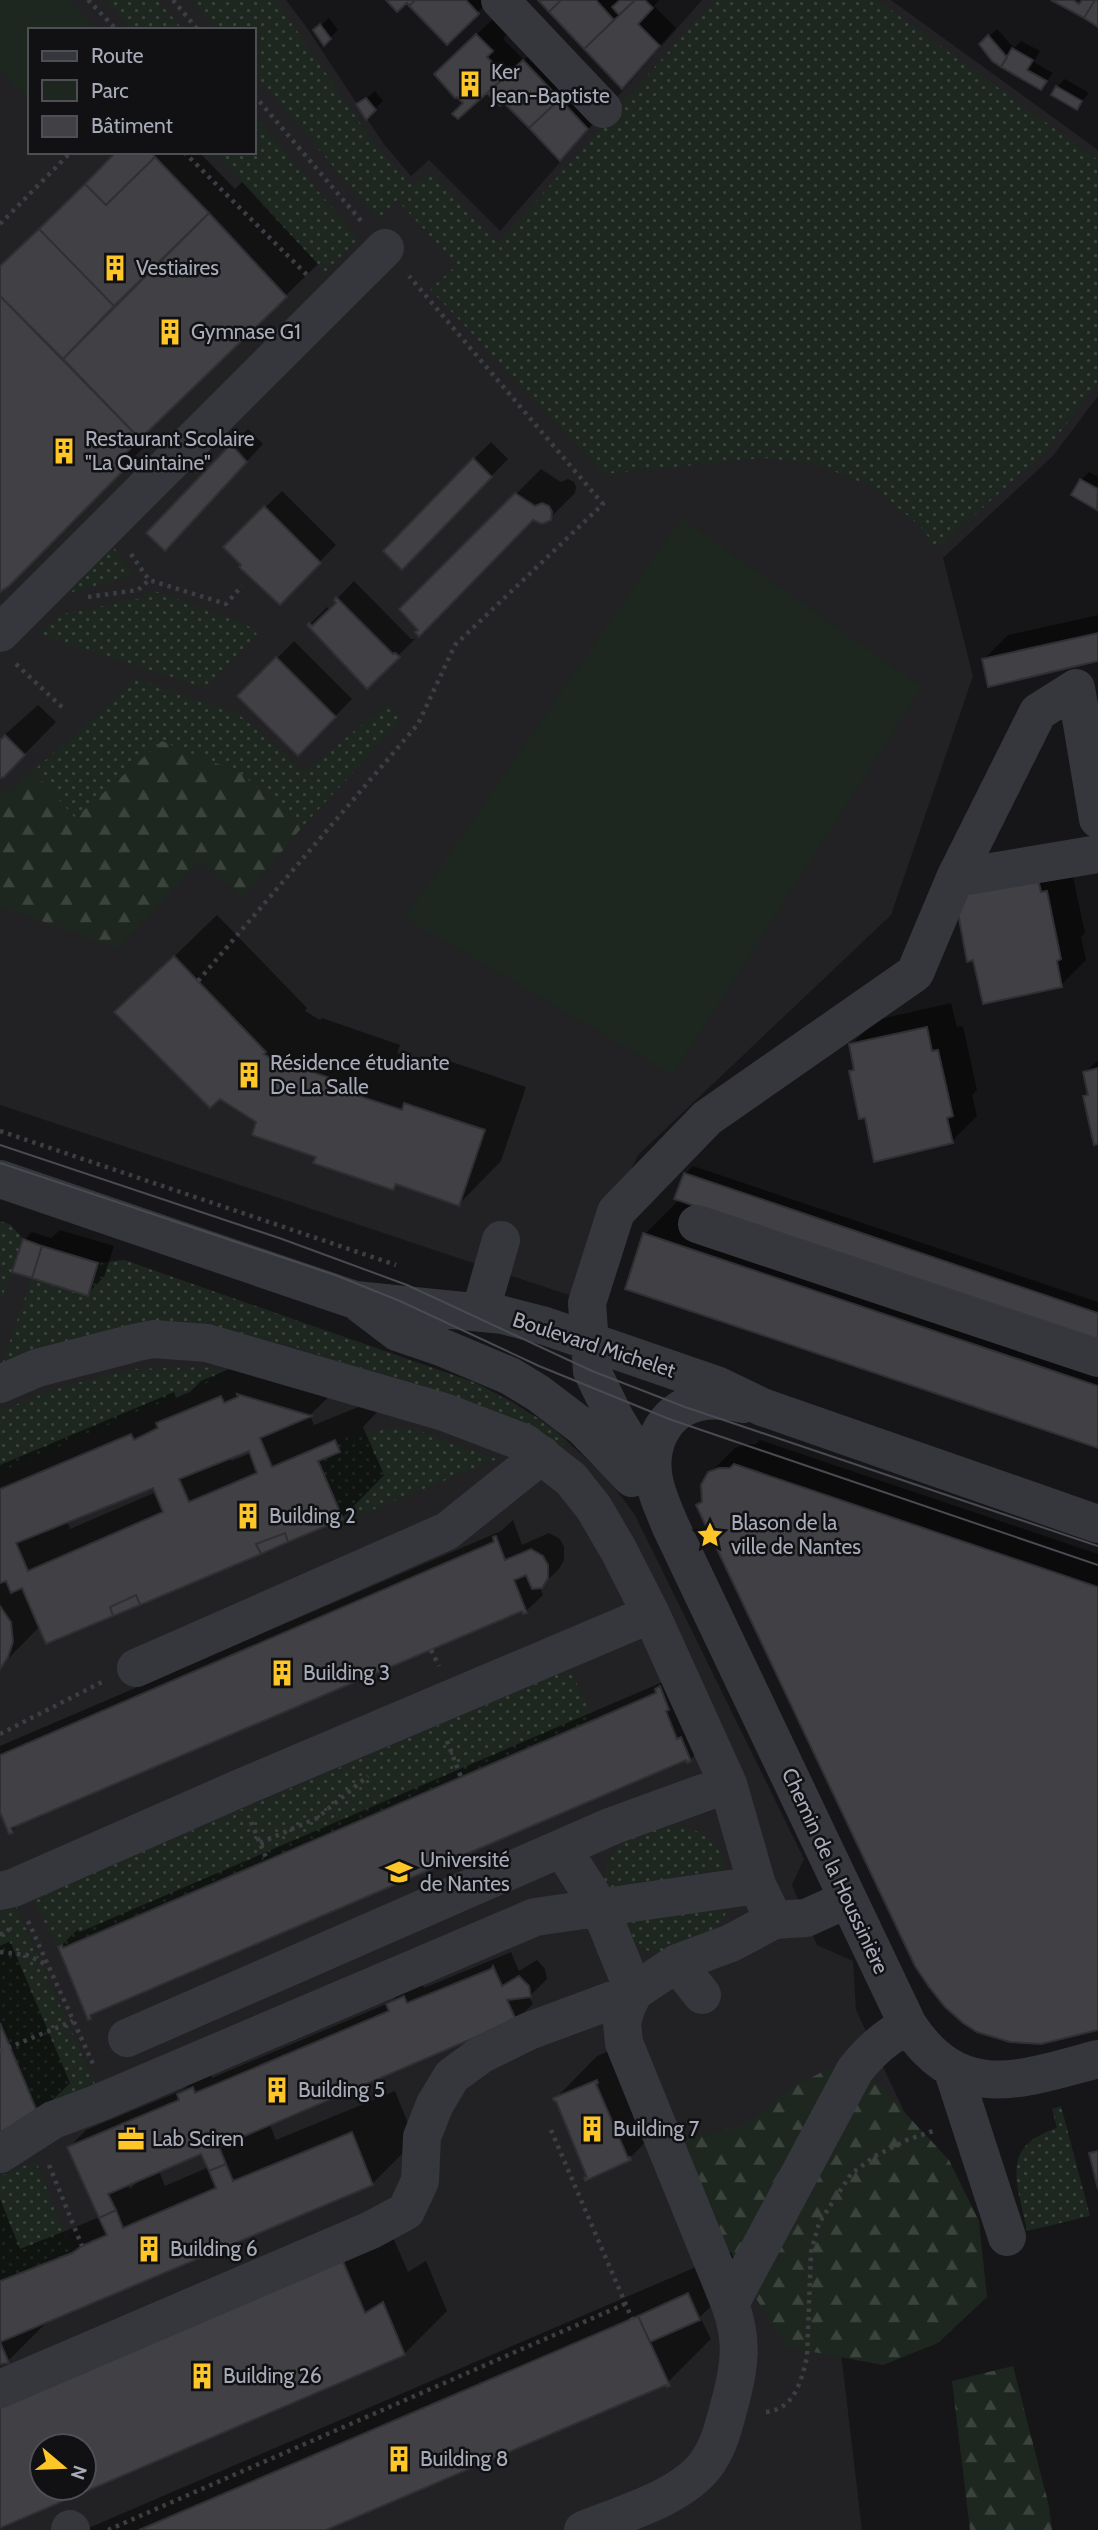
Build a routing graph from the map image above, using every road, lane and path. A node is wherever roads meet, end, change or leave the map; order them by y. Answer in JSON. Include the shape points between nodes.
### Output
{"nodes":[{"id":1,"x":88,"y":0,"type":"edge"},
{"id":2,"x":173,"y":0,"type":"edge"},
{"id":3,"x":500,"y":0,"type":"edge"},
{"id":4,"x":115,"y":28,"type":"edge"},
{"id":5,"x":196,"y":28,"type":"edge"},
{"id":6,"x":256,"y":97,"type":"edge"},
{"id":7,"x":603,"y":109,"type":"dead end"},
{"id":8,"x":69,"y":154,"type":"edge"},
{"id":9,"x":186,"y":154,"type":"edge"},
{"id":10,"x":0,"y":224,"type":"edge"},
{"id":11,"x":385,"y":248,"type":"junction"},
{"id":12,"x":332,"y":300,"type":"junction"},
{"id":13,"x":109,"y":523,"type":"junction"},
{"id":14,"x":242,"y":586,"type":"dead end"},
{"id":15,"x":5,"y":645,"type":"edge"},
{"id":16,"x":1087,"y":685,"type":"edge"},
{"id":17,"x":64,"y":709,"type":"dead end"},
{"id":18,"x":1098,"y":819,"type":"edge"},
{"id":19,"x":1098,"y":853,"type":"edge"},
{"id":20,"x":955,"y":878,"type":"junction"},
{"id":21,"x":198,"y":981,"type":"dead end"},
{"id":22,"x":0,"y":1131,"type":"edge"},
{"id":23,"x":0,"y":1179,"type":"edge"},
{"id":24,"x":697,"y":1224,"type":"dead end"},
{"id":25,"x":501,"y":1240,"type":"dead end"},
{"id":26,"x":400,"y":1266,"type":"dead end"},
{"id":27,"x":355,"y":1300,"type":"junction"},
{"id":28,"x":480,"y":1313,"type":"junction"},
{"id":29,"x":589,"y":1341,"type":"junction"},
{"id":30,"x":1098,"y":1358,"type":"edge"},
{"id":31,"x":0,"y":1384,"type":"edge"},
{"id":32,"x":762,"y":1407,"type":"junction"},
{"id":33,"x":542,"y":1455,"type":"junction"},
{"id":34,"x":655,"y":1484,"type":"junction"},
{"id":35,"x":1098,"y":1524,"type":"edge"},
{"id":36,"x":670,"y":1525,"type":"junction"},
{"id":37,"x":651,"y":1614,"type":"junction"},
{"id":38,"x":136,"y":1668,"type":"joint"},
{"id":39,"x":0,"y":1734,"type":"edge"},
{"id":40,"x":448,"y":1745,"type":"dead end"},
{"id":41,"x":461,"y":1777,"type":"dead end"},
{"id":42,"x":728,"y":1783,"type":"junction"},
{"id":43,"x":562,"y":1848,"type":"junction"},
{"id":44,"x":757,"y":1885,"type":"junction"},
{"id":45,"x":848,"y":1899,"type":"junction"},
{"id":46,"x":13,"y":1903,"type":"edge"},
{"id":47,"x":600,"y":1908,"type":"junction"},
{"id":48,"x":774,"y":1920,"type":"junction"},
{"id":49,"x":0,"y":1952,"type":"edge"},
{"id":50,"x":677,"y":1963,"type":"junction"},
{"id":51,"x":48,"y":1965,"type":"junction"},
{"id":52,"x":634,"y":1992,"type":"junction"},
{"id":53,"x":702,"y":1995,"type":"dead end"},
{"id":54,"x":74,"y":2021,"type":"junction"},
{"id":55,"x":908,"y":2025,"type":"junction"},
{"id":56,"x":127,"y":2038,"type":"dead end"},
{"id":57,"x":0,"y":2051,"type":"edge"},
{"id":58,"x":1091,"y":2051,"type":"edge"},
{"id":59,"x":953,"y":2071,"type":"junction"},
{"id":60,"x":108,"y":2099,"type":"junction"},
{"id":61,"x":969,"y":2121,"type":"junction"},
{"id":62,"x":551,"y":2130,"type":"dead end"},
{"id":63,"x":36,"y":2131,"type":"junction"},
{"id":64,"x":0,"y":2154,"type":"edge"},
{"id":65,"x":1007,"y":2237,"type":"dead end"},
{"id":66,"x":82,"y":2246,"type":"dead end"},
{"id":67,"x":625,"y":2304,"type":"junction"},
{"id":68,"x":730,"y":2304,"type":"junction"},
{"id":69,"x":632,"y":2319,"type":"dead end"},
{"id":70,"x":0,"y":2389,"type":"edge"},
{"id":71,"x":727,"y":2415,"type":"junction"},
{"id":72,"x":108,"y":2530,"type":"edge"},
{"id":73,"x":583,"y":2530,"type":"edge"}],
"edges":[{"from":1,"to":4,"type":"path"},
{"from":2,"to":5,"type":"path"},
{"from":3,"to":7,"type":"street"},
{"from":6,"to":11,"type":"path"},
{"from":8,"to":10,"type":"path"},
{"from":9,"to":12,"type":"path"},
{"from":11,"to":12,"type":"street"},
{"from":11,"to":21,"type":"path","via":[[603,504],[455,645],[418,724]]},
{"from":12,"to":13,"type":"street"},
{"from":13,"to":14,"type":"path","via":[[149,580],[226,604]]},
{"from":13,"to":15,"type":"street"},
{"from":15,"to":17,"type":"path"},
{"from":16,"to":18,"type":"street"},
{"from":16,"to":20,"type":"street","name":"Chemin de la Houssinière","via":[[1038,712]]},
{"from":19,"to":20,"type":"street"},
{"from":20,"to":29,"type":"street","name":"Chemin de la Houssinière","via":[[915,973],[707,1118],[616,1212],[587,1303]]},
{"from":22,"to":26,"type":"path"},
{"from":23,"to":27,"type":"street","name":"Boulevard Michelet"},
{"from":24,"to":30,"type":"street"},
{"from":25,"to":28,"type":"street"},
{"from":27,"to":28,"type":"street","name":"Boulevard Michelet"},
{"from":27,"to":36,"type":"street","name":"Chemin de la Houssinière","via":[[397,1332],[510,1376],[560,1408],[630,1475]]},
{"from":28,"to":29,"type":"street","name":"Boulevard Michelet"},
{"from":29,"to":32,"type":"street","name":"Boulevard Michelet","via":[[719,1386]]},
{"from":29,"to":34,"type":"street","name":"Chemin de la Houssinière","via":[[592,1371]]},
{"from":31,"to":33,"type":"street","via":[[37,1368],[153,1339],[207,1343],[444,1412],[517,1440]]},
{"from":32,"to":34,"type":"street","name":"Chemin de la Houssinière","via":[[714,1400],[676,1412],[654,1448]]},
{"from":32,"to":35,"type":"street","name":"Boulevard Michelet"},
{"from":33,"to":37,"type":"street","via":[[571,1479],[594,1508]]},
{"from":33,"to":38,"type":"street","via":[[447,1531]]},
{"from":34,"to":36,"type":"street","name":"Chemin de la Houssinière"},
{"from":36,"to":45,"type":"street","name":"Chemin de la Houssinière"},
{"from":37,"to":42,"type":"street"},
{"from":37,"to":46,"type":"street","via":[[13,1888]]},
{"from":38,"to":39,"type":"path"},
{"from":40,"to":41,"type":"path"},
{"from":42,"to":43,"type":"street"},
{"from":42,"to":44,"type":"street"},
{"from":43,"to":47,"type":"street"},
{"from":43,"to":56,"type":"street"},
{"from":44,"to":47,"type":"street"},
{"from":44,"to":48,"type":"street"},
{"from":45,"to":48,"type":"street","via":[[806,1918]]},
{"from":45,"to":55,"type":"street","name":"Chemin de la Houssinière"},
{"from":46,"to":51,"type":"path"},
{"from":47,"to":52,"type":"street"},
{"from":47,"to":60,"type":"street","via":[[535,1917]]},
{"from":48,"to":50,"type":"street","via":[[731,1943]]},
{"from":49,"to":51,"type":"path","via":[[27,1955]]},
{"from":50,"to":52,"type":"street"},
{"from":50,"to":53,"type":"street"},
{"from":51,"to":54,"type":"path"},
{"from":52,"to":68,"type":"street","via":[[622,2022],[624,2043]]},
{"from":52,"to":70,"type":"street","via":[[529,2031],[482,2054],[452,2076],[422,2137],[419,2181],[406,2211]]},
{"from":54,"to":57,"type":"path"},
{"from":54,"to":60,"type":"path"},
{"from":55,"to":59,"type":"street","name":"Chemin de la Houssinière"},
{"from":55,"to":68,"type":"street","via":[[872,2049],[855,2070]]},
{"from":58,"to":59,"type":"street","name":"Chemin de la Houssinière","via":[[1034,2076],[986,2080]]},
{"from":59,"to":61,"type":"street"},
{"from":60,"to":63,"type":"street"},
{"from":61,"to":65,"type":"street"},
{"from":61,"to":71,"type":"path","via":[[907,2140],[851,2174],[819,2223],[811,2252],[807,2357],[798,2389],[789,2403],[774,2411]]},
{"from":62,"to":67,"type":"path"},
{"from":63,"to":64,"type":"street"},
{"from":63,"to":66,"type":"path"},
{"from":67,"to":69,"type":"path"},
{"from":67,"to":72,"type":"path"},
{"from":68,"to":71,"type":"street","via":[[740,2336]]},
{"from":71,"to":73,"type":"street","via":[[709,2461],[688,2483]]}]}
